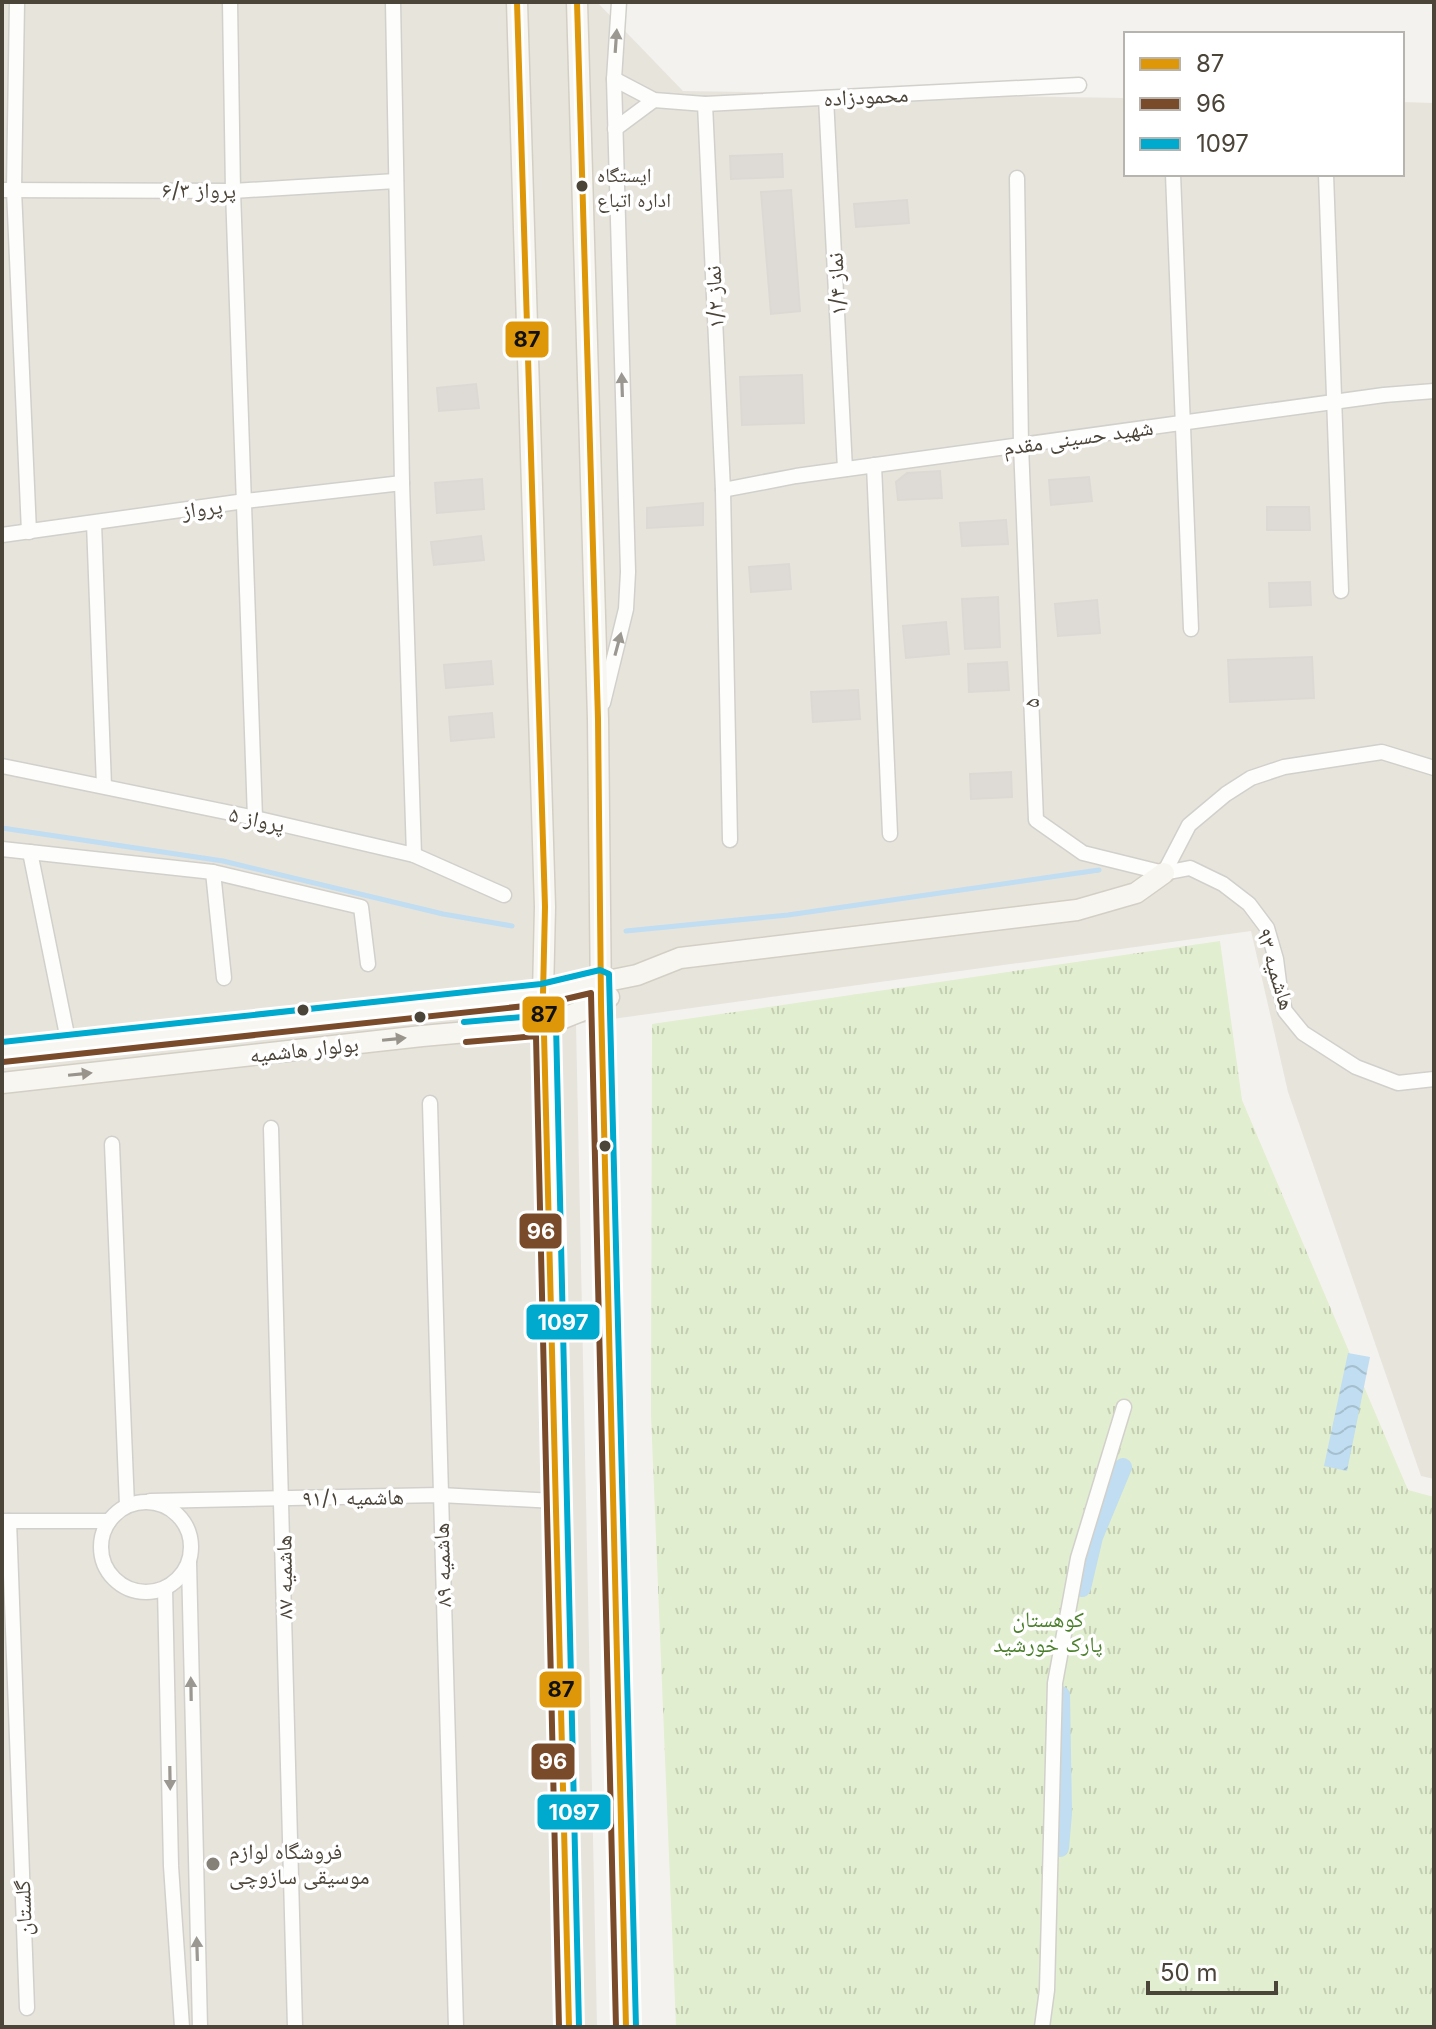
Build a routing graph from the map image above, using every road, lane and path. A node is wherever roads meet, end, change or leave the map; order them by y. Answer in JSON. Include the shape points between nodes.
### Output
{"nodes":[{"id":1,"x":17,"y":2,"type":"edge"},
{"id":2,"x":230,"y":2,"type":"edge"},
{"id":3,"x":393,"y":2,"type":"edge"},
{"id":4,"x":517,"y":2,"type":"edge"},
{"id":5,"x":577,"y":2,"type":"edge"},
{"id":6,"x":619,"y":2,"type":"edge"},
{"id":7,"x":614,"y":79,"type":"junction"},
{"id":8,"x":1079,"y":85,"type":"dead end"},
{"id":9,"x":826,"y":98,"type":"junction"},
{"id":10,"x":654,"y":100,"type":"junction"},
{"id":11,"x":705,"y":104,"type":"junction"},
{"id":12,"x":615,"y":129,"type":"junction"},
{"id":13,"x":1173,"y":176,"type":"edge"},
{"id":14,"x":1326,"y":176,"type":"edge"},
{"id":15,"x":1017,"y":178,"type":"dead end"},
{"id":16,"x":396,"y":181,"type":"junction"},
{"id":17,"x":8,"y":190,"type":"edge"},
{"id":18,"x":233,"y":191,"type":"junction"},
{"id":19,"x":1434,"y":391,"type":"edge"},
{"id":20,"x":1334,"y":402,"type":"junction"},
{"id":21,"x":1183,"y":423,"type":"junction"},
{"id":22,"x":1021,"y":445,"type":"junction"},
{"id":23,"x":874,"y":465,"type":"junction"},
{"id":24,"x":845,"y":469,"type":"junction"},
{"id":25,"x":402,"y":483,"type":"junction"},
{"id":26,"x":723,"y":490,"type":"junction"},
{"id":27,"x":245,"y":501,"type":"junction"},
{"id":28,"x":94,"y":523,"type":"junction"},
{"id":29,"x":29,"y":532,"type":"junction"},
{"id":30,"x":2,"y":535,"type":"edge"},
{"id":31,"x":1341,"y":591,"type":"dead end"},
{"id":32,"x":1191,"y":629,"type":"dead end"},
{"id":33,"x":598,"y":719,"type":"junction"},
{"id":34,"x":2,"y":766,"type":"edge"},
{"id":35,"x":1434,"y":768,"type":"edge"},
{"id":36,"x":104,"y":786,"type":"junction"},
{"id":37,"x":255,"y":818,"type":"junction"},
{"id":38,"x":890,"y":834,"type":"dead end"},
{"id":39,"x":730,"y":840,"type":"dead end"},
{"id":40,"x":2,"y":849,"type":"edge"},
{"id":41,"x":30,"y":852,"type":"junction"},
{"id":42,"x":414,"y":855,"type":"junction"},
{"id":43,"x":213,"y":872,"type":"junction"},
{"id":44,"x":1164,"y":873,"type":"junction"},
{"id":45,"x":504,"y":895,"type":"dead end"},
{"id":46,"x":368,"y":964,"type":"dead end"},
{"id":47,"x":637,"y":975,"type":"junction"},
{"id":48,"x":224,"y":978,"type":"dead end"},
{"id":49,"x":601,"y":980,"type":"junction"},
{"id":50,"x":543,"y":994,"type":"junction"},
{"id":51,"x":601,"y":1003,"type":"junction"},
{"id":52,"x":546,"y":1025,"type":"junction"},
{"id":53,"x":69,"y":1045,"type":"junction"},
{"id":54,"x":2,"y":1052,"type":"edge"},
{"id":55,"x":1434,"y":1079,"type":"edge"},
{"id":56,"x":2,"y":1083,"type":"edge"},
{"id":57,"x":430,"y":1103,"type":"dead end"},
{"id":58,"x":271,"y":1128,"type":"dead end"},
{"id":59,"x":112,"y":1144,"type":"dead end"},
{"id":60,"x":1124,"y":1407,"type":"dead end"},
{"id":61,"x":440,"y":1495,"type":"junction"},
{"id":62,"x":282,"y":1498,"type":"junction"},
{"id":63,"x":150,"y":1501,"type":"junction"},
{"id":64,"x":555,"y":1501,"type":"junction"},
{"id":65,"x":127,"y":1505,"type":"junction"},
{"id":66,"x":6,"y":1521,"type":"edge"},
{"id":67,"x":109,"y":1521,"type":"junction"},
{"id":68,"x":189,"y":1562,"type":"junction"},
{"id":69,"x":165,"y":1588,"type":"junction"},
{"id":70,"x":27,"y":2008,"type":"dead end"},
{"id":71,"x":182,"y":2027,"type":"edge"},
{"id":72,"x":200,"y":2027,"type":"edge"},
{"id":73,"x":295,"y":2027,"type":"edge"},
{"id":74,"x":456,"y":2027,"type":"edge"},
{"id":75,"x":569,"y":2027,"type":"edge"},
{"id":76,"x":626,"y":2027,"type":"edge"},
{"id":77,"x":1042,"y":2027,"type":"edge"}],
"edges":[{"from":1,"to":17,"type":"street"},
{"from":2,"to":18,"type":"street"},
{"from":3,"to":16,"type":"street"},
{"from":4,"to":50,"type":"main road"},
{"from":5,"to":33,"type":"main road"},
{"from":7,"to":6,"type":"street","one_way":true},
{"from":7,"to":10,"type":"street","name":"محمودزاده"},
{"from":7,"to":12,"type":"street"},
{"from":8,"to":9,"type":"street","name":"محمودزاده"},
{"from":9,"to":11,"type":"street","name":"محمودزاده"},
{"from":9,"to":24,"type":"street","name":"نماز ۱/۴"},
{"from":10,"to":11,"type":"street","name":"محمودزاده"},
{"from":10,"to":12,"type":"street"},
{"from":11,"to":26,"type":"street","name":"نماز ۱/۲"},
{"from":33,"to":12,"type":"street","one_way":true,"via":[[626,609],[628,572]]},
{"from":13,"to":21,"type":"street"},
{"from":14,"to":20,"type":"street"},
{"from":15,"to":22,"type":"street"},
{"from":16,"to":18,"type":"street","name":"پرواز ۶/۳"},
{"from":16,"to":25,"type":"street"},
{"from":17,"to":18,"type":"street","name":"پرواز ۶/۳"},
{"from":17,"to":29,"type":"street"},
{"from":18,"to":27,"type":"street"},
{"from":19,"to":20,"type":"street","name":"شهید حسینی مقدم"},
{"from":20,"to":21,"type":"street","name":"شهید حسینی مقدم"},
{"from":20,"to":31,"type":"street"},
{"from":21,"to":22,"type":"street","name":"شهید حسینی مقدم"},
{"from":21,"to":32,"type":"street"},
{"from":22,"to":23,"type":"street","name":"شهید حسینی مقدم"},
{"from":22,"to":44,"type":"street","name":"۵","via":[[1036,820],[1083,853]]},
{"from":23,"to":24,"type":"street","name":"شهید حسینی مقدم"},
{"from":23,"to":38,"type":"street"},
{"from":24,"to":26,"type":"street","name":"شهید حسینی مقدم"},
{"from":25,"to":27,"type":"street","name":"پرواز"},
{"from":25,"to":42,"type":"street"},
{"from":26,"to":39,"type":"street","name":"نماز ۱/۲"},
{"from":27,"to":28,"type":"street","name":"پرواز"},
{"from":27,"to":37,"type":"street"},
{"from":28,"to":29,"type":"street","name":"پرواز"},
{"from":28,"to":36,"type":"street"},
{"from":29,"to":30,"type":"street","name":"پرواز"},
{"from":33,"to":49,"type":"main road"},
{"from":34,"to":36,"type":"street","name":"پرواز ۵"},
{"from":35,"to":44,"type":"street","via":[[1382,752],[1284,767],[1251,778],[1189,825]]},
{"from":36,"to":37,"type":"street","name":"پرواز ۵"},
{"from":37,"to":42,"type":"street","name":"پرواز ۵"},
{"from":40,"to":41,"type":"street"},
{"from":41,"to":43,"type":"street"},
{"from":41,"to":53,"type":"street"},
{"from":42,"to":45,"type":"street","name":"پرواز ۵"},
{"from":43,"to":46,"type":"street","via":[[361,907]]},
{"from":43,"to":48,"type":"street"},
{"from":44,"to":47,"type":"main road","via":[[1136,893],[1077,910],[680,958]]},
{"from":44,"to":55,"type":"street","name":"هاشمیه ۹۳","via":[[1190,868],[1249,904],[1267,928],[1285,1011],[1303,1033],[1356,1067],[1398,1083]]},
{"from":47,"to":49,"type":"main road","name":"بولوار هاشمیه"},
{"from":47,"to":51,"type":"main road","name":"بولوار هاشمیه"},
{"from":49,"to":50,"type":"main road","name":"بولوار هاشمیه"},
{"from":49,"to":51,"type":"main road"},
{"from":50,"to":52,"type":"main road"},
{"from":50,"to":53,"type":"main road","name":"بولوار هاشمیه"},
{"from":51,"to":52,"type":"main road","name":"بولوار هاشمیه"},
{"from":51,"to":76,"type":"main road"},
{"from":56,"to":52,"type":"main road","name":"بولوار هاشمیه","one_way":true},
{"from":52,"to":64,"type":"main road"},
{"from":53,"to":54,"type":"main road","name":"بولوار هاشمیه"},
{"from":57,"to":61,"type":"street","name":"هاشمیه ۸۹"},
{"from":58,"to":62,"type":"street","name":"هاشمیه ۸۷"},
{"from":59,"to":65,"type":"street"},
{"from":60,"to":77,"type":"street","via":[[1078,1558],[1055,1683]]},
{"from":61,"to":62,"type":"street","name":"هاشمیه ۹۱/۱"},
{"from":61,"to":64,"type":"street","name":"هاشمیه ۹۱/۱"},
{"from":61,"to":74,"type":"street","name":"هاشمیه ۸۹"},
{"from":62,"to":63,"type":"street","name":"هاشمیه ۹۱/۱"},
{"from":62,"to":73,"type":"street","name":"هاشمیه ۸۷"},
{"from":63,"to":65,"type":"street"},
{"from":63,"to":68,"type":"street","via":[[181,1517],[191,1539]]},
{"from":64,"to":75,"type":"main road"},
{"from":65,"to":67,"type":"street"},
{"from":66,"to":67,"type":"street"},
{"from":66,"to":70,"type":"street","name":"گلستان"},
{"from":67,"to":69,"type":"street","via":[[101,1555],[111,1576],[142,1592]]},
{"from":68,"to":69,"type":"street"},
{"from":72,"to":68,"type":"street","one_way":true},
{"from":69,"to":71,"type":"street","one_way":true,"via":[[171,1866]]}]}
